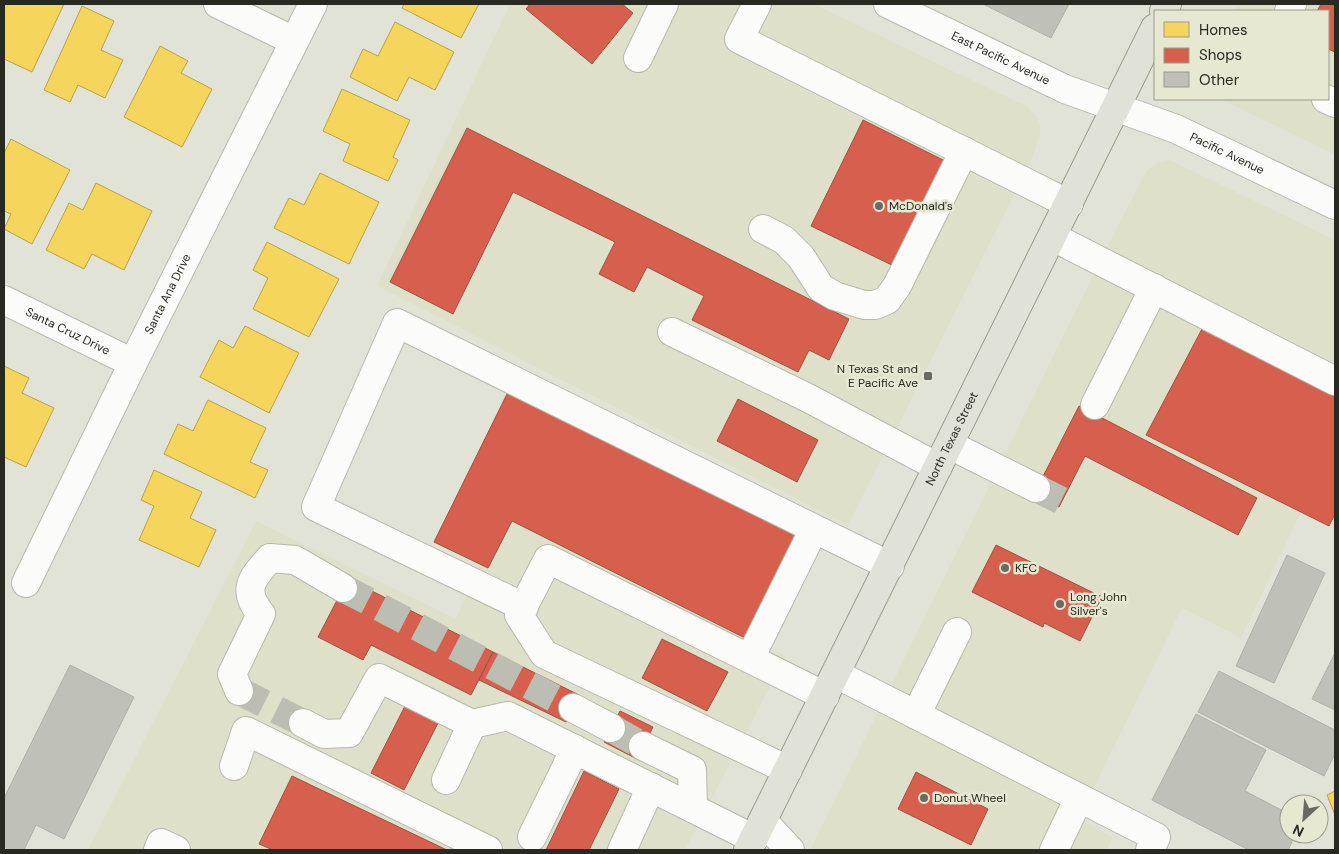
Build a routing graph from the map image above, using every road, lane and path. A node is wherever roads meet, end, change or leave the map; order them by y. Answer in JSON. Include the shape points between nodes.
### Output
{"nodes":[{"id":1,"x":218,"y":4,"type":"edge"},
{"id":2,"x":313,"y":4,"type":"edge"},
{"id":3,"x":664,"y":4,"type":"edge"},
{"id":4,"x":757,"y":4,"type":"edge"},
{"id":5,"x":898,"y":6,"type":"edge"},
{"id":6,"x":1154,"y":30,"type":"edge"},
{"id":7,"x":294,"y":41,"type":"junction"},
{"id":8,"x":638,"y":58,"type":"dead end"},
{"id":9,"x":1116,"y":107,"type":"junction"},
{"id":10,"x":964,"y":151,"type":"junction"},
{"id":11,"x":1069,"y":204,"type":"junction"},
{"id":12,"x":1335,"y":205,"type":"edge"},
{"id":13,"x":763,"y":229,"type":"dead end"},
{"id":14,"x":1053,"y":237,"type":"junction"},
{"id":15,"x":1154,"y":288,"type":"junction"},
{"id":16,"x":4,"y":300,"type":"edge"},
{"id":17,"x":672,"y":332,"type":"dead end"},
{"id":18,"x":133,"y":363,"type":"junction"},
{"id":19,"x":1335,"y":381,"type":"edge"},
{"id":20,"x":1095,"y":405,"type":"dead end"},
{"id":21,"x":944,"y":456,"type":"junction"},
{"id":22,"x":1036,"y":488,"type":"tunnel mouth"},
{"id":23,"x":814,"y":529,"type":"junction"},
{"id":24,"x":890,"y":566,"type":"junction"},
{"id":25,"x":26,"y":584,"type":"dead end"},
{"id":26,"x":343,"y":588,"type":"tunnel mouth"},
{"id":27,"x":524,"y":606,"type":"junction"},
{"id":28,"x":957,"y":632,"type":"dead end"},
{"id":29,"x":750,"y":658,"type":"junction"},
{"id":30,"x":831,"y":685,"type":"junction"},
{"id":31,"x":239,"y":691,"type":"dead end"},
{"id":32,"x":573,"y":708,"type":"tunnel mouth"},
{"id":33,"x":916,"y":715,"type":"junction"},
{"id":34,"x":303,"y":723,"type":"tunnel mouth"},
{"id":35,"x":472,"y":724,"type":"junction"},
{"id":36,"x":611,"y":728,"type":"tunnel mouth"},
{"id":37,"x":643,"y":746,"type":"tunnel mouth"},
{"id":38,"x":575,"y":750,"type":"junction"},
{"id":39,"x":234,"y":766,"type":"dead end"},
{"id":40,"x":788,"y":770,"type":"junction"},
{"id":41,"x":446,"y":780,"type":"dead end"},
{"id":42,"x":651,"y":787,"type":"junction"},
{"id":43,"x":1079,"y":798,"type":"junction"},
{"id":44,"x":693,"y":808,"type":"junction"},
{"id":45,"x":755,"y":836,"type":"edge"},
{"id":46,"x":532,"y":837,"type":"dead end"},
{"id":47,"x":158,"y":850,"type":"edge"},
{"id":48,"x":176,"y":850,"type":"edge"},
{"id":49,"x":488,"y":850,"type":"edge"},
{"id":50,"x":622,"y":850,"type":"edge"},
{"id":51,"x":790,"y":850,"type":"edge"},
{"id":52,"x":1054,"y":850,"type":"edge"},
{"id":53,"x":1150,"y":850,"type":"edge"}],
"edges":[{"from":1,"to":7,"type":"street"},
{"from":2,"to":7,"type":"street","name":"Santa Ana Drive"},
{"from":3,"to":8,"type":"street"},
{"from":4,"to":10,"type":"street","via":[[739,39]]},
{"from":5,"to":9,"type":"street","name":"East Pacific Avenue","via":[[1065,89]]},
{"from":6,"to":9,"type":"main road","name":"North Texas Street"},
{"from":7,"to":18,"type":"street","name":"Santa Ana Drive"},
{"from":9,"to":11,"type":"main road","name":"North Texas Street"},
{"from":9,"to":12,"type":"street","name":"Pacific Avenue","via":[[1176,129]]},
{"from":10,"to":11,"type":"street"},
{"from":10,"to":13,"type":"street","via":[[897,286],[887,300],[875,305],[848,301],[821,288],[801,257],[784,240]]},
{"from":11,"to":14,"type":"main road","name":"North Texas Street"},
{"from":14,"to":15,"type":"street"},
{"from":14,"to":21,"type":"main road","name":"North Texas Street"},
{"from":15,"to":19,"type":"street"},
{"from":15,"to":20,"type":"street"},
{"from":16,"to":18,"type":"street","name":"Santa Cruz Drive"},
{"from":17,"to":21,"type":"street","via":[[808,398]]},
{"from":18,"to":25,"type":"street","name":"Santa Ana Drive"},
{"from":21,"to":22,"type":"street"},
{"from":21,"to":24,"type":"main road","name":"North Texas Street"},
{"from":23,"to":24,"type":"street"},
{"from":23,"to":27,"type":"street","via":[[397,323],[316,507]]},
{"from":23,"to":29,"type":"street"},
{"from":24,"to":30,"type":"main road","name":"North Texas Street"},
{"from":26,"to":31,"type":"street","via":[[295,560],[270,558],[256,573],[249,590],[252,604],[261,614],[232,674]]},
{"from":27,"to":29,"type":"street","via":[[548,559]]},
{"from":27,"to":40,"type":"street","via":[[519,615],[544,654]]},
{"from":28,"to":33,"type":"street"},
{"from":29,"to":30,"type":"street"},
{"from":30,"to":33,"type":"street"},
{"from":30,"to":40,"type":"main road","name":"North Texas Street"},
{"from":32,"to":36,"type":"street"},
{"from":33,"to":43,"type":"street"},
{"from":34,"to":35,"type":"street","via":[[324,734],[348,733],[379,678]]},
{"from":35,"to":38,"type":"street","via":[[508,716]]},
{"from":35,"to":41,"type":"street"},
{"from":37,"to":44,"type":"street","via":[[692,770]]},
{"from":38,"to":42,"type":"street"},
{"from":38,"to":46,"type":"street"},
{"from":39,"to":49,"type":"street","via":[[246,731]]},
{"from":40,"to":45,"type":"main road","name":"North Texas Street"},
{"from":42,"to":44,"type":"street"},
{"from":42,"to":50,"type":"street"},
{"from":43,"to":52,"type":"street"},
{"from":43,"to":53,"type":"street","via":[[1156,837]]},
{"from":44,"to":45,"type":"street"},
{"from":45,"to":51,"type":"street"},
{"from":47,"to":48,"type":"street","via":[[161,844]]}]}
